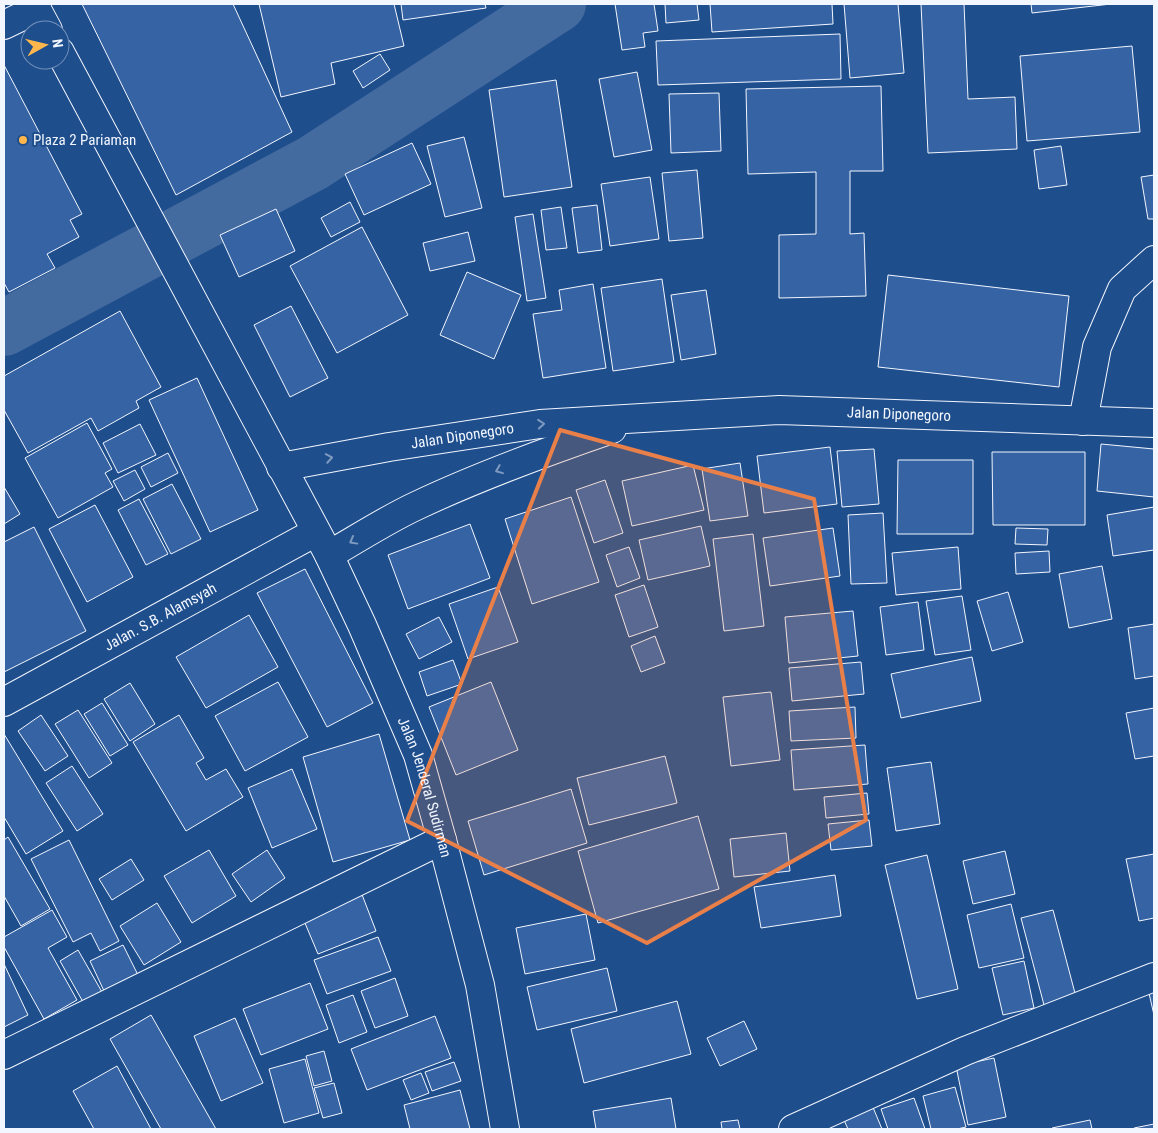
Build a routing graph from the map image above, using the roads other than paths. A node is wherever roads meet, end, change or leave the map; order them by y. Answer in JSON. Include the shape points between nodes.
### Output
{"nodes":[{"id":1,"x":40,"y":14,"type":"edge"},
{"id":2,"x":4,"y":25,"type":"edge"},
{"id":3,"x":70,"y":70,"type":"edge"},
{"id":4,"x":1154,"y":260,"type":"edge"},
{"id":5,"x":644,"y":418,"type":"junction"},
{"id":6,"x":1083,"y":421,"type":"junction"},
{"id":7,"x":1154,"y":423,"type":"edge"},
{"id":8,"x":281,"y":467,"type":"junction"},
{"id":9,"x":322,"y":544,"type":"junction"},
{"id":10,"x":4,"y":702,"type":"edge"},
{"id":11,"x":442,"y":840,"type":"junction"},
{"id":12,"x":1154,"y":977,"type":"edge"},
{"id":13,"x":4,"y":1055,"type":"edge"},
{"id":14,"x":505,"y":1129,"type":"edge"},
{"id":15,"x":793,"y":1129,"type":"edge"}],
"edges":[{"from":1,"to":2,"type":"main road"},
{"from":3,"to":8,"type":"main road","name":"Jalan Jenderal Sudirman"},
{"from":4,"to":6,"type":"main road","via":[[1122,289],[1098,347]]},
{"from":5,"to":6,"type":"main road","name":"Jalan Diponegoro","via":[[779,410]]},
{"from":8,"to":5,"type":"main road","name":"Jalan Diponegoro","one_way":true,"via":[[540,424]]},
{"from":5,"to":9,"type":"main road","name":"Jalan Diponegoro","one_way":true,"via":[[538,454]]},
{"from":6,"to":7,"type":"main road","name":"Jalan Diponegoro"},
{"from":8,"to":9,"type":"main road","name":"Jalan Jenderal Sudirman"},
{"from":9,"to":10,"type":"main road","name":"Jalan. S.B. Alamsyah"},
{"from":9,"to":11,"type":"main road","name":"Jalan Jenderal Sudirman","via":[[362,625],[418,755]]},
{"from":11,"to":13,"type":"main road"},
{"from":11,"to":14,"type":"main road","name":"Jalan Jenderal Sudirman","via":[[480,984]]},
{"from":12,"to":15,"type":"main road","via":[[966,1051]]}]}
